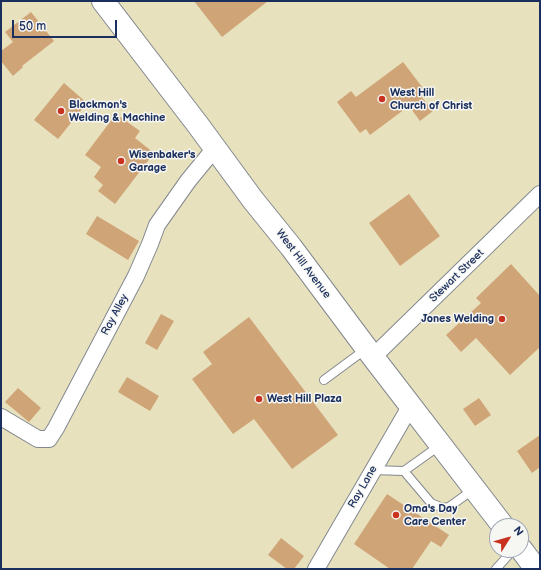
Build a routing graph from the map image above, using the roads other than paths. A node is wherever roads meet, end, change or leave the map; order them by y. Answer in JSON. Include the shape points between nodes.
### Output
{"nodes":[{"id":1,"x":103,"y":1,"type":"edge"},
{"id":2,"x":215,"y":148,"type":"junction"},
{"id":3,"x":540,"y":194,"type":"edge"},
{"id":4,"x":370,"y":353,"type":"junction"},
{"id":5,"x":324,"y":380,"type":"dead end"},
{"id":6,"x":411,"y":405,"type":"junction"},
{"id":7,"x":1,"y":417,"type":"edge"},
{"id":8,"x":441,"y":445,"type":"junction"},
{"id":9,"x":372,"y":470,"type":"junction"},
{"id":10,"x":404,"y":471,"type":"junction"},
{"id":11,"x":475,"y":489,"type":"junction"},
{"id":12,"x":497,"y":518,"type":"edge"},
{"id":13,"x":506,"y":558,"type":"edge"},
{"id":14,"x":528,"y":558,"type":"edge"},
{"id":15,"x":316,"y":569,"type":"edge"},
{"id":16,"x":496,"y":569,"type":"edge"},
{"id":17,"x":536,"y":569,"type":"edge"}],
"edges":[{"from":1,"to":2,"type":"highway","name":"West Hill Avenue"},
{"from":2,"to":4,"type":"highway","name":"West Hill Avenue"},
{"from":2,"to":7,"type":"street","name":"Ray Alley","via":[[156,225],[136,276],[49,439],[38,439]]},
{"from":3,"to":4,"type":"street","name":"Stewart Street"},
{"from":4,"to":5,"type":"lane"},
{"from":4,"to":6,"type":"highway","name":"West Hill Avenue"},
{"from":6,"to":8,"type":"highway","name":"West Hill Avenue"},
{"from":6,"to":9,"type":"street","name":"Ray Lane"},
{"from":8,"to":10,"type":"lane"},
{"from":8,"to":11,"type":"highway","name":"West Hill Avenue"},
{"from":9,"to":10,"type":"lane"},
{"from":9,"to":15,"type":"street","name":"Ray Lane"},
{"from":10,"to":11,"type":"lane","via":[[432,503],[443,508],[449,507]]},
{"from":11,"to":12,"type":"highway","name":"West Hill Avenue"},
{"from":13,"to":16,"type":"lane"},
{"from":14,"to":17,"type":"highway"}]}
